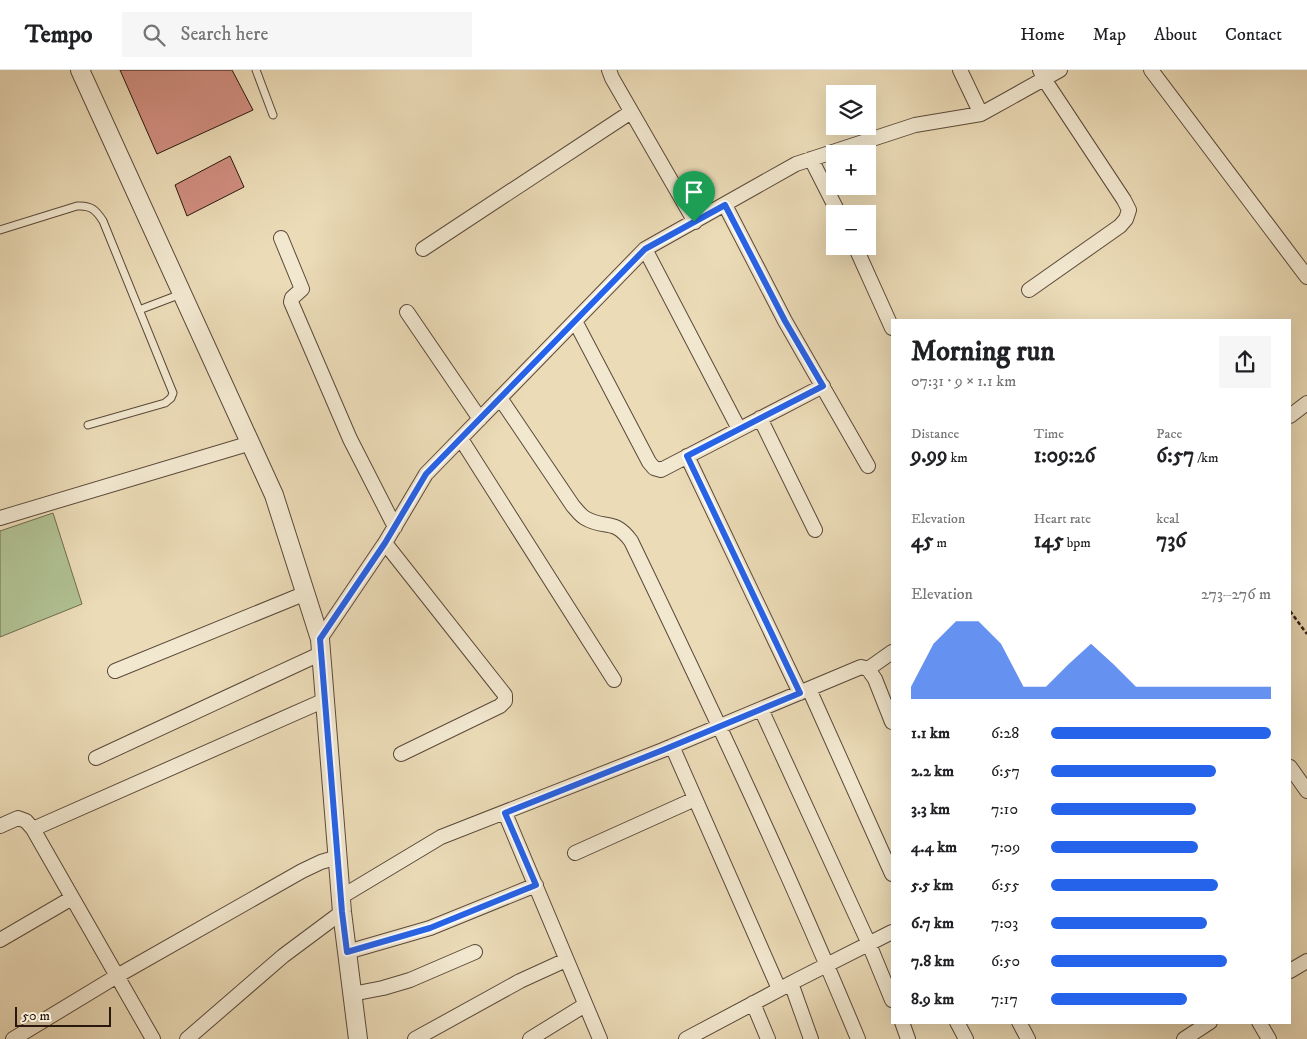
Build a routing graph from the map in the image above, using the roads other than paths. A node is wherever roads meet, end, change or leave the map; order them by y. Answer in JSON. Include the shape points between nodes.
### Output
{"nodes":[{"id":1,"x":80,"y":70,"type":"edge"},
{"id":2,"x":256,"y":70,"type":"edge"},
{"id":3,"x":609,"y":70,"type":"edge"},
{"id":4,"x":960,"y":70,"type":"edge"},
{"id":5,"x":1060,"y":70,"type":"edge"},
{"id":6,"x":1151,"y":70,"type":"edge"},
{"id":7,"x":1042,"y":75,"type":"edge"},
{"id":8,"x":631,"y":112,"type":"junction"},
{"id":9,"x":981,"y":114,"type":"junction"},
{"id":10,"x":273,"y":115,"type":"dead end"},
{"id":11,"x":811,"y":159,"type":"junction"},
{"id":12,"x":725,"y":205,"type":"junction"},
{"id":13,"x":834,"y":205,"type":"edge"},
{"id":14,"x":694,"y":222,"type":"junction"},
{"id":15,"x":0,"y":230,"type":"edge"},
{"id":16,"x":281,"y":238,"type":"dead end"},
{"id":17,"x":423,"y":249,"type":"dead end"},
{"id":18,"x":645,"y":249,"type":"junction"},
{"id":19,"x":859,"y":255,"type":"edge"},
{"id":20,"x":1307,"y":277,"type":"edge"},
{"id":21,"x":1029,"y":290,"type":"dead end"},
{"id":22,"x":182,"y":294,"type":"junction"},
{"id":23,"x":139,"y":310,"type":"junction"},
{"id":24,"x":408,"y":312,"type":"dead end"},
{"id":25,"x":574,"y":321,"type":"junction"},
{"id":26,"x":891,"y":326,"type":"edge"},
{"id":27,"x":823,"y":386,"type":"junction"},
{"id":28,"x":500,"y":398,"type":"junction"},
{"id":29,"x":1307,"y":403,"type":"edge"},
{"id":30,"x":1291,"y":415,"type":"edge"},
{"id":31,"x":760,"y":418,"type":"junction"},
{"id":32,"x":480,"y":419,"type":"junction"},
{"id":33,"x":88,"y":425,"type":"dead end"},
{"id":34,"x":739,"y":429,"type":"junction"},
{"id":35,"x":461,"y":438,"type":"junction"},
{"id":36,"x":251,"y":443,"type":"junction"},
{"id":37,"x":687,"y":456,"type":"junction"},
{"id":38,"x":868,"y":466,"type":"dead end"},
{"id":39,"x":0,"y":518,"type":"edge"},
{"id":40,"x":395,"y":527,"type":"junction"},
{"id":41,"x":815,"y":530,"type":"dead end"},
{"id":42,"x":385,"y":543,"type":"junction"},
{"id":43,"x":306,"y":593,"type":"junction"},
{"id":44,"x":321,"y":646,"type":"junction"},
{"id":45,"x":891,"y":653,"type":"edge"},
{"id":46,"x":868,"y":668,"type":"junction"},
{"id":47,"x":114,"y":671,"type":"dead end"},
{"id":48,"x":614,"y":680,"type":"dead end"},
{"id":49,"x":804,"y":691,"type":"junction"},
{"id":50,"x":325,"y":700,"type":"junction"},
{"id":51,"x":761,"y":709,"type":"junction"},
{"id":52,"x":891,"y":719,"type":"edge"},
{"id":53,"x":720,"y":726,"type":"junction"},
{"id":54,"x":672,"y":746,"type":"junction"},
{"id":55,"x":401,"y":754,"type":"dead end"},
{"id":56,"x":96,"y":758,"type":"dead end"},
{"id":57,"x":1291,"y":768,"type":"edge"},
{"id":58,"x":1307,"y":791,"type":"edge"},
{"id":59,"x":695,"y":799,"type":"junction"},
{"id":60,"x":505,"y":813,"type":"junction"},
{"id":61,"x":0,"y":826,"type":"edge"},
{"id":62,"x":33,"y":830,"type":"junction"},
{"id":63,"x":575,"y":853,"type":"dead end"},
{"id":64,"x":338,"y":857,"type":"junction"},
{"id":65,"x":891,"y":872,"type":"edge"},
{"id":66,"x":536,"y":885,"type":"junction"},
{"id":67,"x":72,"y":898,"type":"junction"},
{"id":68,"x":341,"y":905,"type":"junction"},
{"id":69,"x":891,"y":933,"type":"edge"},
{"id":70,"x":0,"y":940,"type":"edge"},
{"id":71,"x":869,"y":944,"type":"junction"},
{"id":72,"x":347,"y":952,"type":"junction"},
{"id":73,"x":475,"y":952,"type":"dead end"},
{"id":74,"x":566,"y":960,"type":"junction"},
{"id":75,"x":1307,"y":960,"type":"edge"},
{"id":76,"x":827,"y":965,"type":"junction"},
{"id":77,"x":1291,"y":970,"type":"edge"},
{"id":78,"x":117,"y":976,"type":"junction"},
{"id":79,"x":785,"y":986,"type":"junction"},
{"id":80,"x":352,"y":994,"type":"junction"},
{"id":81,"x":891,"y":998,"type":"edge"},
{"id":82,"x":753,"y":1003,"type":"junction"},
{"id":83,"x":585,"y":1005,"type":"junction"},
{"id":84,"x":903,"y":1024,"type":"edge"},
{"id":85,"x":959,"y":1024,"type":"edge"},
{"id":86,"x":1020,"y":1024,"type":"edge"},
{"id":87,"x":1207,"y":1024,"type":"edge"},
{"id":88,"x":1260,"y":1024,"type":"edge"},
{"id":89,"x":13,"y":1039,"type":"edge"},
{"id":90,"x":153,"y":1039,"type":"edge"},
{"id":91,"x":186,"y":1039,"type":"edge"},
{"id":92,"x":358,"y":1039,"type":"edge"},
{"id":93,"x":415,"y":1039,"type":"edge"},
{"id":94,"x":530,"y":1039,"type":"edge"},
{"id":95,"x":600,"y":1039,"type":"edge"},
{"id":96,"x":686,"y":1039,"type":"edge"},
{"id":97,"x":768,"y":1039,"type":"edge"},
{"id":98,"x":811,"y":1039,"type":"edge"},
{"id":99,"x":858,"y":1039,"type":"edge"},
{"id":100,"x":908,"y":1039,"type":"edge"},
{"id":101,"x":966,"y":1039,"type":"edge"},
{"id":102,"x":1028,"y":1039,"type":"edge"},
{"id":103,"x":1184,"y":1039,"type":"edge"},
{"id":104,"x":1269,"y":1039,"type":"edge"}],
"edges":[{"from":1,"to":22,"type":"street"},
{"from":2,"to":10,"type":"lane"},
{"from":3,"to":8,"type":"street"},
{"from":4,"to":9,"type":"street"},
{"from":5,"to":7,"type":"street"},
{"from":6,"to":20,"type":"street"},
{"from":7,"to":9,"type":"street"},
{"from":7,"to":21,"type":"street","via":[[1129,210],[1120,226]]},
{"from":8,"to":14,"type":"street"},
{"from":8,"to":17,"type":"street"},
{"from":9,"to":11,"type":"street","via":[[914,125]]},
{"from":11,"to":12,"type":"street","via":[[796,164]]},
{"from":11,"to":13,"type":"street"},
{"from":12,"to":14,"type":"street"},
{"from":12,"to":27,"type":"street"},
{"from":14,"to":18,"type":"street"},
{"from":15,"to":23,"type":"lane","via":[[77,206],[92,207],[103,221]]},
{"from":16,"to":40,"type":"street","via":[[302,289],[291,302],[350,439]]},
{"from":18,"to":25,"type":"street"},
{"from":18,"to":34,"type":"street"},
{"from":19,"to":26,"type":"street"},
{"from":22,"to":23,"type":"lane"},
{"from":22,"to":36,"type":"street"},
{"from":23,"to":33,"type":"lane","via":[[173,392],[171,398],[165,403]]},
{"from":24,"to":32,"type":"street"},
{"from":25,"to":28,"type":"street"},
{"from":25,"to":37,"type":"street","via":[[654,468],[661,470]]},
{"from":27,"to":31,"type":"street"},
{"from":27,"to":38,"type":"street"},
{"from":28,"to":32,"type":"street"},
{"from":28,"to":53,"type":"street","via":[[578,512],[598,523],[622,529],[631,541]]},
{"from":29,"to":30,"type":"street"},
{"from":31,"to":34,"type":"street"},
{"from":31,"to":41,"type":"street"},
{"from":32,"to":35,"type":"street"},
{"from":34,"to":37,"type":"street"},
{"from":35,"to":40,"type":"street","via":[[426,474]]},
{"from":35,"to":48,"type":"street"},
{"from":36,"to":39,"type":"street"},
{"from":36,"to":43,"type":"street","via":[[274,495]]},
{"from":37,"to":49,"type":"street"},
{"from":40,"to":42,"type":"street"},
{"from":42,"to":44,"type":"street"},
{"from":42,"to":55,"type":"street","via":[[505,695],[500,706]]},
{"from":43,"to":44,"type":"street"},
{"from":43,"to":47,"type":"street"},
{"from":44,"to":50,"type":"street"},
{"from":44,"to":56,"type":"street"},
{"from":45,"to":46,"type":"street"},
{"from":46,"to":49,"type":"street","via":[[862,667]]},
{"from":46,"to":52,"type":"street"},
{"from":49,"to":51,"type":"street"},
{"from":49,"to":65,"type":"street"},
{"from":50,"to":62,"type":"street"},
{"from":50,"to":64,"type":"street"},
{"from":51,"to":53,"type":"street"},
{"from":51,"to":71,"type":"street"},
{"from":53,"to":54,"type":"street"},
{"from":53,"to":76,"type":"street"},
{"from":54,"to":59,"type":"street"},
{"from":54,"to":60,"type":"street"},
{"from":57,"to":58,"type":"street"},
{"from":59,"to":63,"type":"street"},
{"from":59,"to":79,"type":"street"},
{"from":60,"to":66,"type":"street"},
{"from":60,"to":68,"type":"street","via":[[441,837]]},
{"from":61,"to":62,"type":"street","via":[[18,818],[26,821]]},
{"from":62,"to":67,"type":"street"},
{"from":64,"to":68,"type":"street"},
{"from":64,"to":78,"type":"street","via":[[302,871]]},
{"from":66,"to":72,"type":"street","via":[[430,928]]},
{"from":66,"to":74,"type":"street"},
{"from":67,"to":70,"type":"street"},
{"from":67,"to":78,"type":"street"},
{"from":68,"to":72,"type":"street"},
{"from":68,"to":91,"type":"street"},
{"from":69,"to":71,"type":"street"},
{"from":71,"to":76,"type":"street"},
{"from":71,"to":81,"type":"street"},
{"from":72,"to":80,"type":"street"},
{"from":73,"to":80,"type":"street","via":[[410,980]]},
{"from":74,"to":83,"type":"street"},
{"from":74,"to":93,"type":"street","via":[[520,981]]},
{"from":75,"to":77,"type":"street"},
{"from":76,"to":79,"type":"street"},
{"from":76,"to":99,"type":"street"},
{"from":78,"to":89,"type":"street"},
{"from":78,"to":90,"type":"street"},
{"from":79,"to":82,"type":"street"},
{"from":79,"to":98,"type":"street"},
{"from":80,"to":92,"type":"street"},
{"from":82,"to":96,"type":"street"},
{"from":82,"to":97,"type":"street"},
{"from":83,"to":94,"type":"street"},
{"from":83,"to":95,"type":"street"},
{"from":84,"to":100,"type":"street"},
{"from":85,"to":101,"type":"street"},
{"from":86,"to":102,"type":"street"},
{"from":87,"to":103,"type":"street"},
{"from":88,"to":104,"type":"street"}]}
